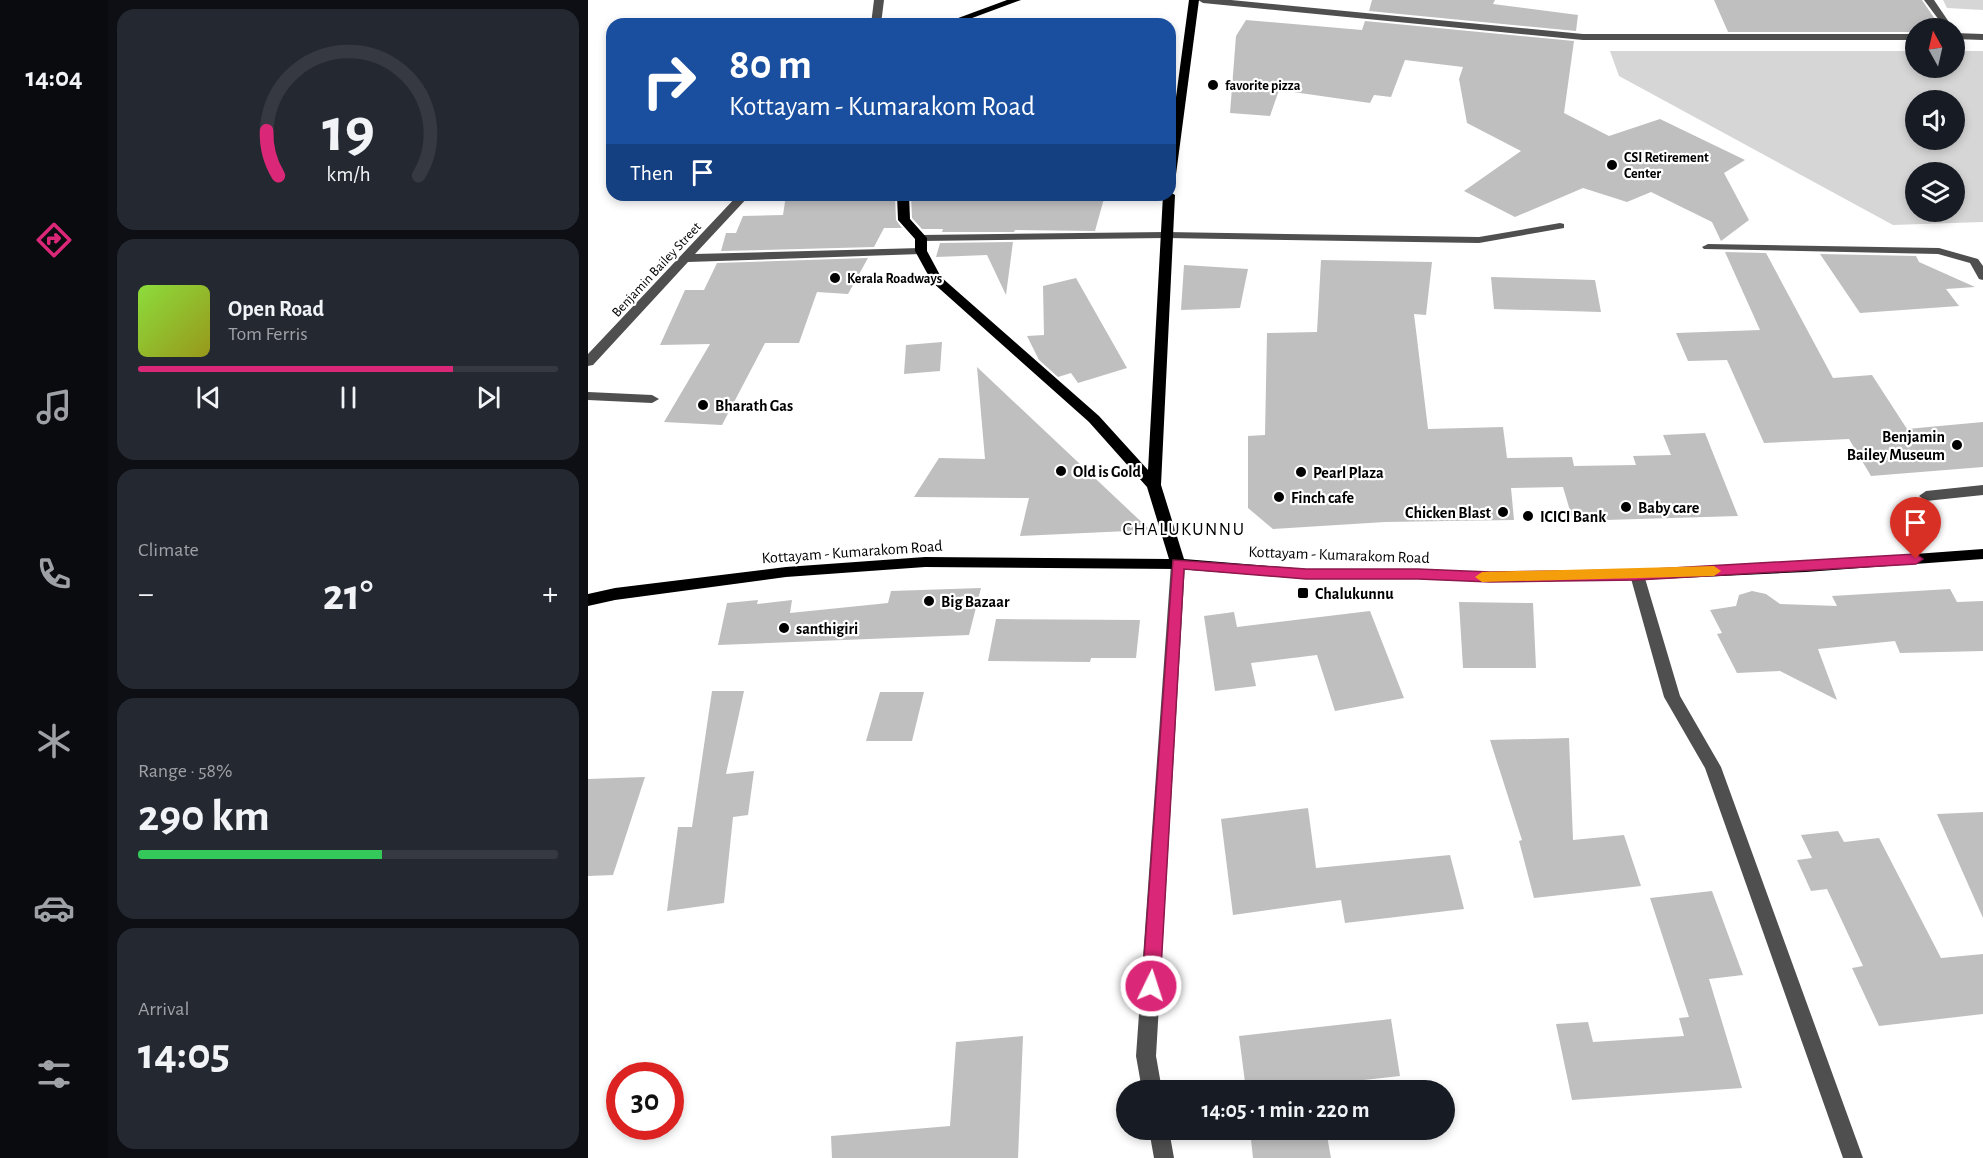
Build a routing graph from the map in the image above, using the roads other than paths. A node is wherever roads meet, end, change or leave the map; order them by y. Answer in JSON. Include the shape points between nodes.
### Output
{"nodes":[{"id":1,"x":879,"y":0,"type":"edge"},
{"id":2,"x":1016,"y":0,"type":"edge"},
{"id":3,"x":1194,"y":0,"type":"edge"},
{"id":4,"x":1203,"y":0,"type":"edge"},
{"id":5,"x":1929,"y":0,"type":"edge"},
{"id":6,"x":877,"y":18,"type":"edge"},
{"id":7,"x":964,"y":18,"type":"edge"},
{"id":8,"x":1942,"y":18,"type":"edge"},
{"id":9,"x":1965,"y":35,"type":"edge"},
{"id":10,"x":1905,"y":37,"type":"edge"},
{"id":11,"x":1983,"y":37,"type":"edge"},
{"id":12,"x":1176,"y":136,"type":"edge"},
{"id":13,"x":739,"y":201,"type":"edge"},
{"id":14,"x":903,"y":201,"type":"edge"},
{"id":15,"x":1169,"y":201,"type":"edge"},
{"id":16,"x":1560,"y":226,"type":"dead end"},
{"id":17,"x":1166,"y":235,"type":"junction"},
{"id":18,"x":921,"y":244,"type":"junction"},
{"id":19,"x":1708,"y":248,"type":"dead end"},
{"id":20,"x":688,"y":258,"type":"junction"},
{"id":21,"x":1978,"y":260,"type":"edge"},
{"id":22,"x":1983,"y":276,"type":"edge"},
{"id":23,"x":588,"y":362,"type":"edge"},
{"id":24,"x":588,"y":396,"type":"edge"},
{"id":25,"x":652,"y":399,"type":"dead end"},
{"id":26,"x":1155,"y":485,"type":"junction"},
{"id":27,"x":1983,"y":490,"type":"edge"},
{"id":28,"x":1926,"y":496,"type":"dead end"},
{"id":29,"x":1983,"y":554,"type":"edge"},
{"id":30,"x":1178,"y":564,"type":"junction"},
{"id":31,"x":1637,"y":575,"type":"junction"},
{"id":32,"x":588,"y":600,"type":"edge"},
{"id":33,"x":1150,"y":1080,"type":"edge"},
{"id":34,"x":1161,"y":1140,"type":"edge"},
{"id":35,"x":1164,"y":1158,"type":"edge"},
{"id":36,"x":1853,"y":1158,"type":"edge"}],
"edges":[{"from":1,"to":6,"type":"street"},
{"from":2,"to":7,"type":"main road"},
{"from":3,"to":12,"type":"main road"},
{"from":4,"to":10,"type":"street","via":[[1582,37]]},
{"from":5,"to":8,"type":"street"},
{"from":9,"to":11,"type":"street"},
{"from":13,"to":20,"type":"street","name":"Benjamin Bailey Street"},
{"from":14,"to":18,"type":"main road","via":[[904,220]]},
{"from":15,"to":17,"type":"main road"},
{"from":16,"to":17,"type":"street","via":[[1479,240]]},
{"from":17,"to":18,"type":"street"},
{"from":17,"to":26,"type":"main road"},
{"from":18,"to":20,"type":"street"},
{"from":18,"to":26,"type":"main road","via":[[936,279],[1094,419]]},
{"from":19,"to":21,"type":"street","via":[[1939,251]]},
{"from":20,"to":23,"type":"street","name":"Benjamin Bailey Street"},
{"from":21,"to":22,"type":"street"},
{"from":24,"to":25,"type":"street"},
{"from":26,"to":30,"type":"main road"},
{"from":27,"to":28,"type":"street"},
{"from":29,"to":31,"type":"main road","name":"Kottayam - Kumarakom Road"},
{"from":30,"to":31,"type":"main road","name":"Kottayam - Kumarakom Road","via":[[1306,574]]},
{"from":30,"to":32,"type":"main road","name":"Kottayam - Kumarakom Road","via":[[925,562],[786,572]]},
{"from":30,"to":33,"type":"street","via":[[1146,1056]]},
{"from":31,"to":36,"type":"street","via":[[1672,698],[1713,767]]},
{"from":34,"to":35,"type":"street"}]}
